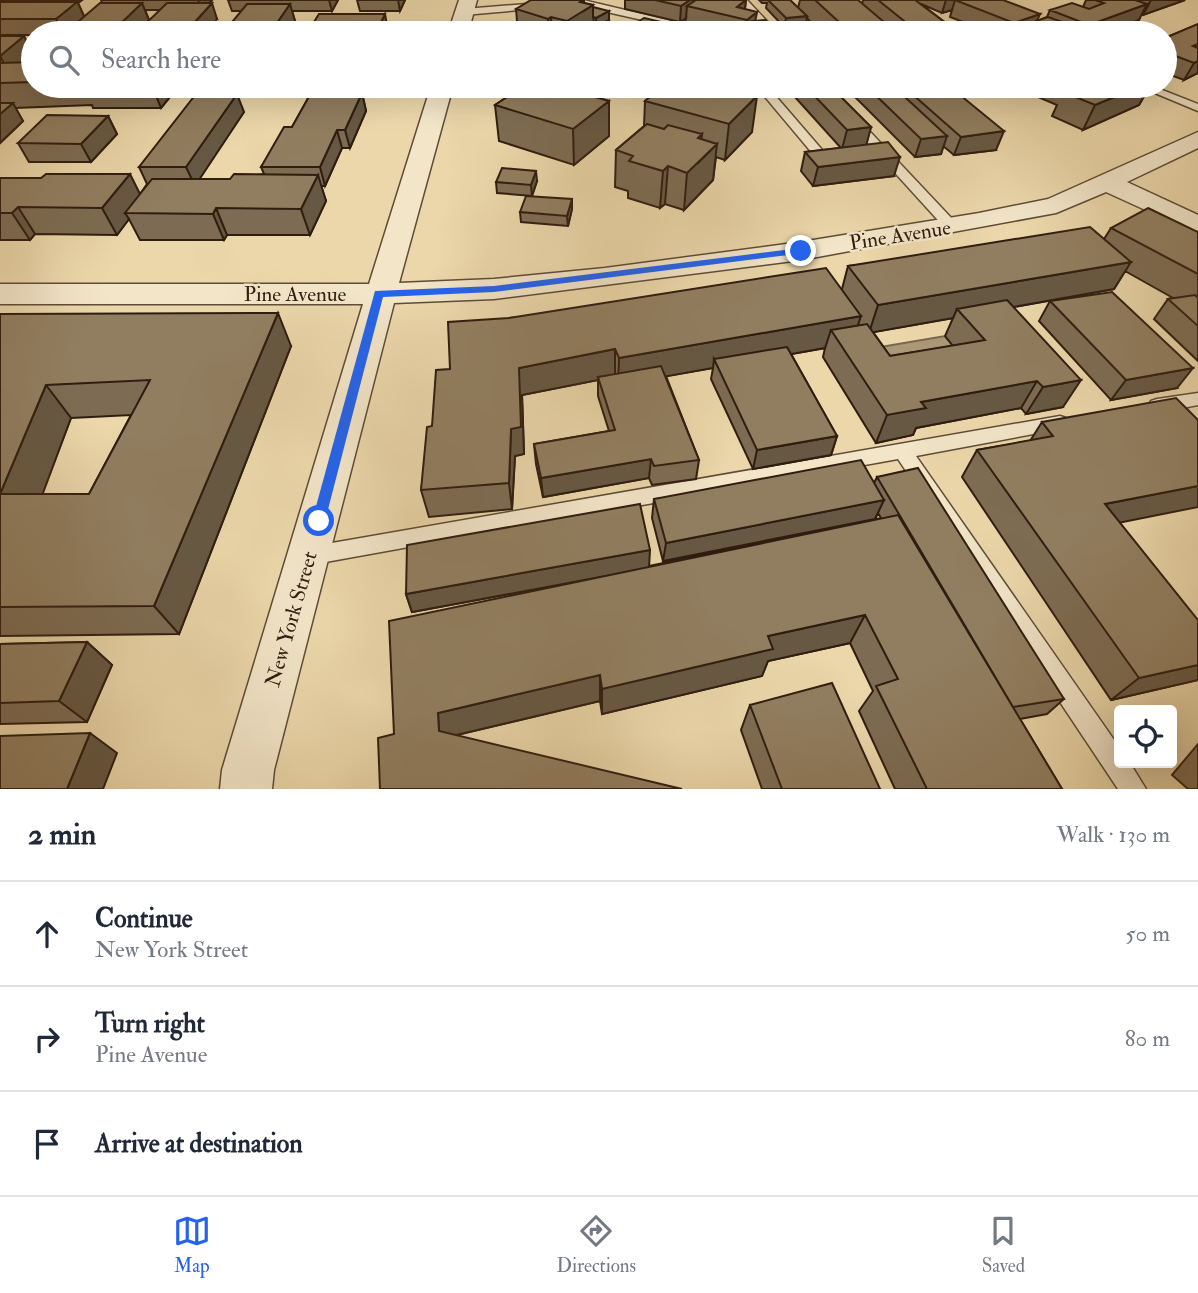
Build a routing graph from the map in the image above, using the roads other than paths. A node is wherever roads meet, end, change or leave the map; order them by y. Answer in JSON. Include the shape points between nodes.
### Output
{"nodes":[{"id":1,"x":603,"y":0,"type":"edge"},
{"id":2,"x":742,"y":0,"type":"edge"},
{"id":3,"x":580,"y":2,"type":"junction"},
{"id":4,"x":466,"y":6,"type":"edge"},
{"id":5,"x":661,"y":21,"type":"edge"},
{"id":6,"x":762,"y":21,"type":"edge"},
{"id":7,"x":438,"y":98,"type":"edge"},
{"id":8,"x":771,"y":98,"type":"edge"},
{"id":9,"x":831,"y":98,"type":"edge"},
{"id":10,"x":1173,"y":98,"type":"edge"},
{"id":11,"x":1198,"y":108,"type":"edge"},
{"id":12,"x":1198,"y":139,"type":"edge"},
{"id":13,"x":850,"y":160,"type":"edge"},
{"id":14,"x":1108,"y":183,"type":"junction"},
{"id":15,"x":951,"y":226,"type":"junction"},
{"id":16,"x":1198,"y":226,"type":"edge"},
{"id":17,"x":0,"y":294,"type":"edge"},
{"id":18,"x":379,"y":294,"type":"junction"},
{"id":19,"x":1198,"y":399,"type":"edge"},
{"id":20,"x":1144,"y":409,"type":"edge"},
{"id":21,"x":1077,"y":420,"type":"edge"},
{"id":22,"x":904,"y":451,"type":"junction"},
{"id":23,"x":309,"y":556,"type":"junction"},
{"id":24,"x":246,"y":789,"type":"edge"},
{"id":25,"x":1133,"y":789,"type":"edge"}],
"edges":[{"from":1,"to":3,"type":"lane"},
{"from":2,"to":6,"type":"lane"},
{"from":3,"to":4,"type":"lane"},
{"from":3,"to":5,"type":"lane"},
{"from":7,"to":18,"type":"street","name":"New York Street"},
{"from":8,"to":13,"type":"lane","via":[[827,163]]},
{"from":9,"to":15,"type":"lane","via":[[879,156]]},
{"from":10,"to":11,"type":"lane"},
{"from":12,"to":14,"type":"street","name":"Pine Avenue"},
{"from":14,"to":15,"type":"street","name":"Pine Avenue","via":[[1056,205]]},
{"from":14,"to":16,"type":"street"},
{"from":15,"to":18,"type":"street","name":"Pine Avenue","via":[[605,277],[494,289]]},
{"from":17,"to":18,"type":"street","name":"Pine Avenue"},
{"from":18,"to":23,"type":"street","name":"New York Street"},
{"from":19,"to":20,"type":"lane"},
{"from":21,"to":22,"type":"lane"},
{"from":22,"to":23,"type":"lane"},
{"from":22,"to":25,"type":"lane"},
{"from":23,"to":24,"type":"street","name":"New York Street"}]}
